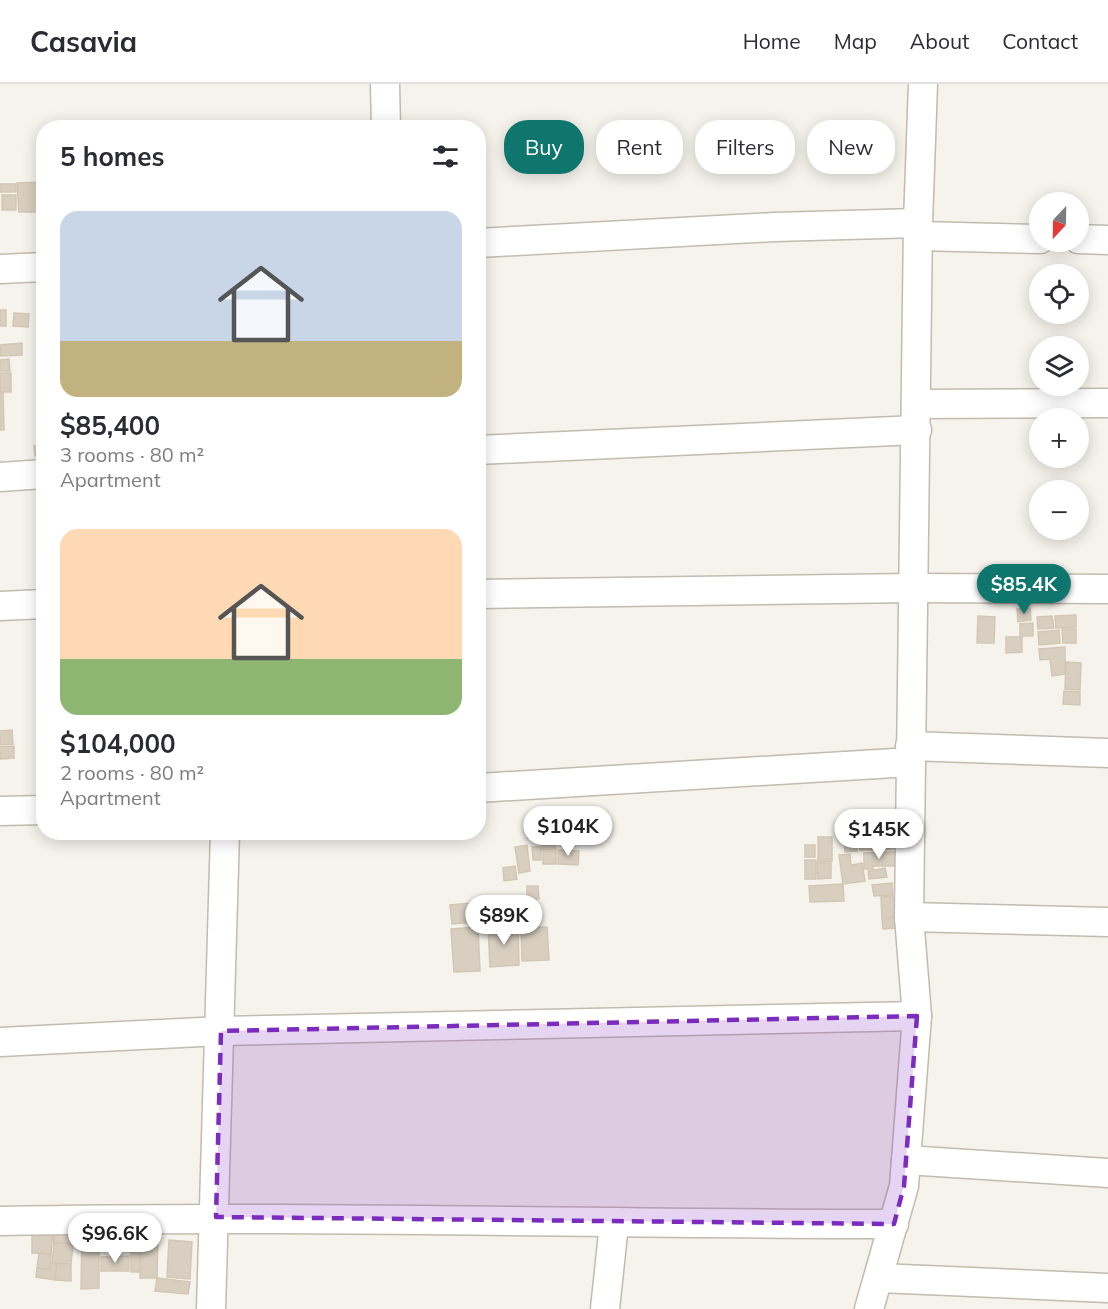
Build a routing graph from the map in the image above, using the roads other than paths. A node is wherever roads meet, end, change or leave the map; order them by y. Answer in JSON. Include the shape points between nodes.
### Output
{"nodes":[{"id":1,"x":386,"y":84,"type":"edge"},
{"id":2,"x":923,"y":84,"type":"edge"},
{"id":3,"x":386,"y":120,"type":"edge"},
{"id":4,"x":918,"y":230,"type":"junction"},
{"id":5,"x":1029,"y":238,"type":"edge"},
{"id":6,"x":1089,"y":239,"type":"edge"},
{"id":7,"x":1108,"y":240,"type":"edge"},
{"id":8,"x":486,"y":243,"type":"edge"},
{"id":9,"x":36,"y":267,"type":"edge"},
{"id":10,"x":0,"y":269,"type":"edge"},
{"id":11,"x":1108,"y":403,"type":"edge"},
{"id":12,"x":916,"y":417,"type":"junction"},
{"id":13,"x":486,"y":449,"type":"edge"},
{"id":14,"x":36,"y":475,"type":"edge"},
{"id":15,"x":0,"y":477,"type":"edge"},
{"id":16,"x":913,"y":588,"type":"junction"},
{"id":17,"x":1108,"y":589,"type":"edge"},
{"id":18,"x":486,"y":594,"type":"edge"},
{"id":19,"x":36,"y":604,"type":"edge"},
{"id":20,"x":0,"y":606,"type":"edge"},
{"id":21,"x":1108,"y":753,"type":"edge"},
{"id":22,"x":911,"y":754,"type":"junction"},
{"id":23,"x":486,"y":787,"type":"edge"},
{"id":24,"x":36,"y":810,"type":"edge"},
{"id":25,"x":0,"y":812,"type":"edge"},
{"id":26,"x":225,"y":840,"type":"edge"},
{"id":27,"x":909,"y":917,"type":"junction"},
{"id":28,"x":1108,"y":922,"type":"edge"},
{"id":29,"x":917,"y":1016,"type":"junction"},
{"id":30,"x":221,"y":1031,"type":"junction"},
{"id":31,"x":0,"y":1042,"type":"edge"},
{"id":32,"x":906,"y":1160,"type":"junction"},
{"id":33,"x":1108,"y":1173,"type":"edge"},
{"id":34,"x":216,"y":1217,"type":"junction"},
{"id":35,"x":0,"y":1221,"type":"edge"},
{"id":36,"x":614,"y":1224,"type":"junction"},
{"id":37,"x":894,"y":1224,"type":"junction"},
{"id":38,"x":879,"y":1278,"type":"junction"},
{"id":39,"x":1108,"y":1288,"type":"edge"},
{"id":40,"x":211,"y":1309,"type":"edge"},
{"id":41,"x":605,"y":1309,"type":"edge"},
{"id":42,"x":869,"y":1309,"type":"edge"}],
"edges":[{"from":1,"to":3,"type":"street"},
{"from":2,"to":4,"type":"street"},
{"from":4,"to":5,"type":"street"},
{"from":4,"to":8,"type":"street","via":[[774,227]]},
{"from":4,"to":12,"type":"street"},
{"from":6,"to":7,"type":"street"},
{"from":9,"to":10,"type":"street"},
{"from":11,"to":12,"type":"street"},
{"from":12,"to":13,"type":"street"},
{"from":12,"to":16,"type":"street"},
{"from":14,"to":15,"type":"street"},
{"from":16,"to":17,"type":"street"},
{"from":16,"to":18,"type":"street"},
{"from":16,"to":22,"type":"street"},
{"from":19,"to":20,"type":"street"},
{"from":21,"to":22,"type":"street"},
{"from":22,"to":23,"type":"street"},
{"from":22,"to":27,"type":"street"},
{"from":24,"to":25,"type":"street"},
{"from":26,"to":30,"type":"street"},
{"from":27,"to":28,"type":"street"},
{"from":27,"to":29,"type":"street"},
{"from":29,"to":30,"type":"street"},
{"from":29,"to":32,"type":"street"},
{"from":30,"to":31,"type":"street"},
{"from":30,"to":34,"type":"street"},
{"from":32,"to":33,"type":"street"},
{"from":32,"to":37,"type":"street"},
{"from":34,"to":35,"type":"street"},
{"from":34,"to":36,"type":"street"},
{"from":34,"to":40,"type":"street"},
{"from":36,"to":37,"type":"street"},
{"from":36,"to":41,"type":"street"},
{"from":37,"to":38,"type":"street"},
{"from":38,"to":39,"type":"street"},
{"from":38,"to":42,"type":"street"}]}
